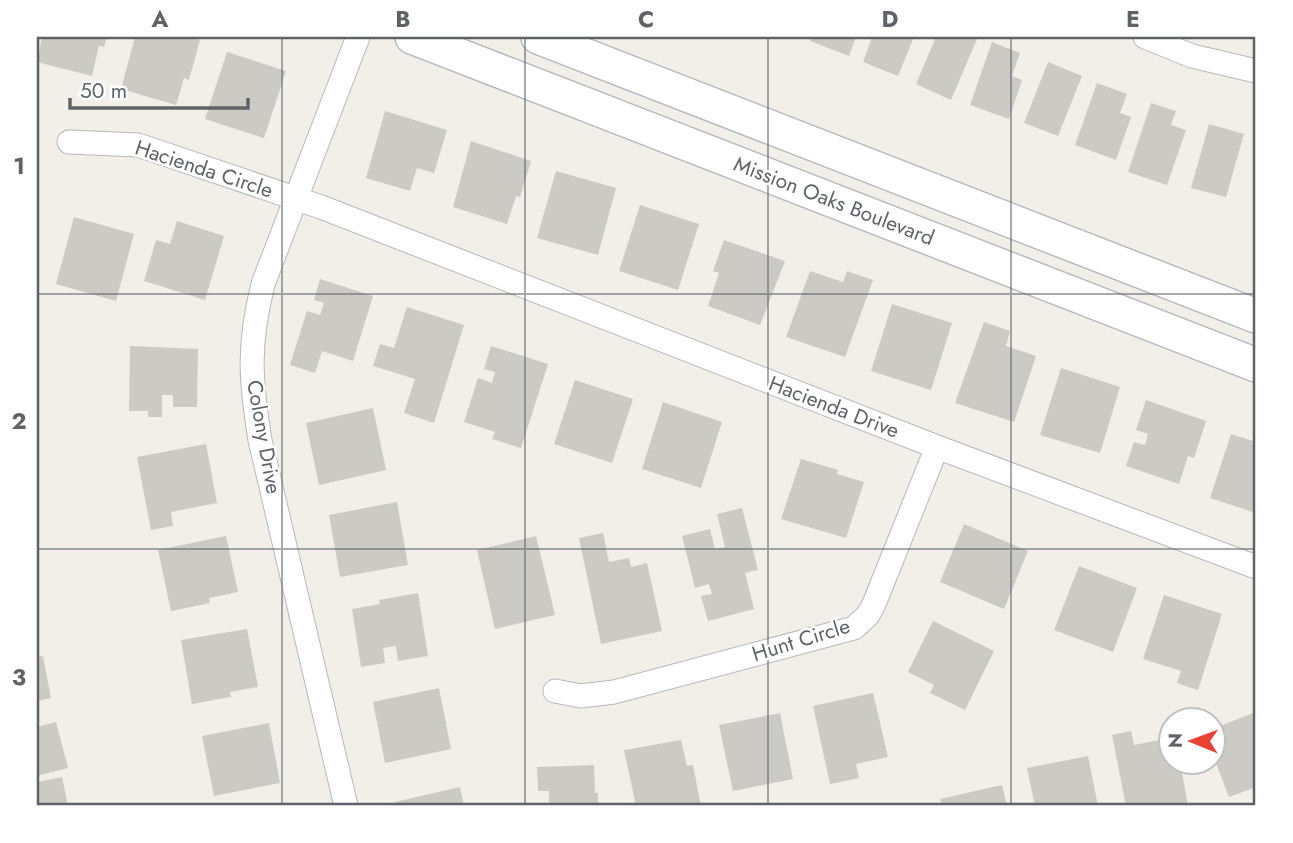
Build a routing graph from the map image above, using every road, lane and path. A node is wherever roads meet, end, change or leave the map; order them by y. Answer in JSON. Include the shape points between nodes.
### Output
{"nodes":[{"id":1,"x":359,"y":37,"type":"edge"},
{"id":2,"x":412,"y":37,"type":"edge"},
{"id":3,"x":538,"y":37,"type":"edge"},
{"id":4,"x":1145,"y":37,"type":"edge"},
{"id":5,"x":1256,"y":71,"type":"edge"},
{"id":6,"x":69,"y":142,"type":"dead end"},
{"id":7,"x":296,"y":199,"type":"junction"},
{"id":8,"x":1256,"y":316,"type":"edge"},
{"id":9,"x":1256,"y":365,"type":"edge"},
{"id":10,"x":937,"y":447,"type":"junction"},
{"id":11,"x":1256,"y":567,"type":"edge"},
{"id":12,"x":555,"y":691,"type":"dead end"},
{"id":13,"x":346,"y":806,"type":"edge"}],
"edges":[{"from":1,"to":7,"type":"street","name":"Colony Drive"},
{"from":2,"to":9,"type":"main road","name":"Mission Oaks Boulevard"},
{"from":3,"to":8,"type":"main road"},
{"from":4,"to":5,"type":"street","via":[[1192,56]]},
{"from":6,"to":7,"type":"street","name":"Hacienda Circle","via":[[138,145]]},
{"from":7,"to":10,"type":"street","name":"Hacienda Drive"},
{"from":7,"to":13,"type":"street","name":"Colony Drive","via":[[263,284],[254,323],[253,392],[260,440]]},
{"from":10,"to":11,"type":"street","name":"Hacienda Drive"},
{"from":10,"to":12,"type":"street","name":"Hunt Circle","via":[[874,604],[854,628],[614,692],[581,696]]}]}
